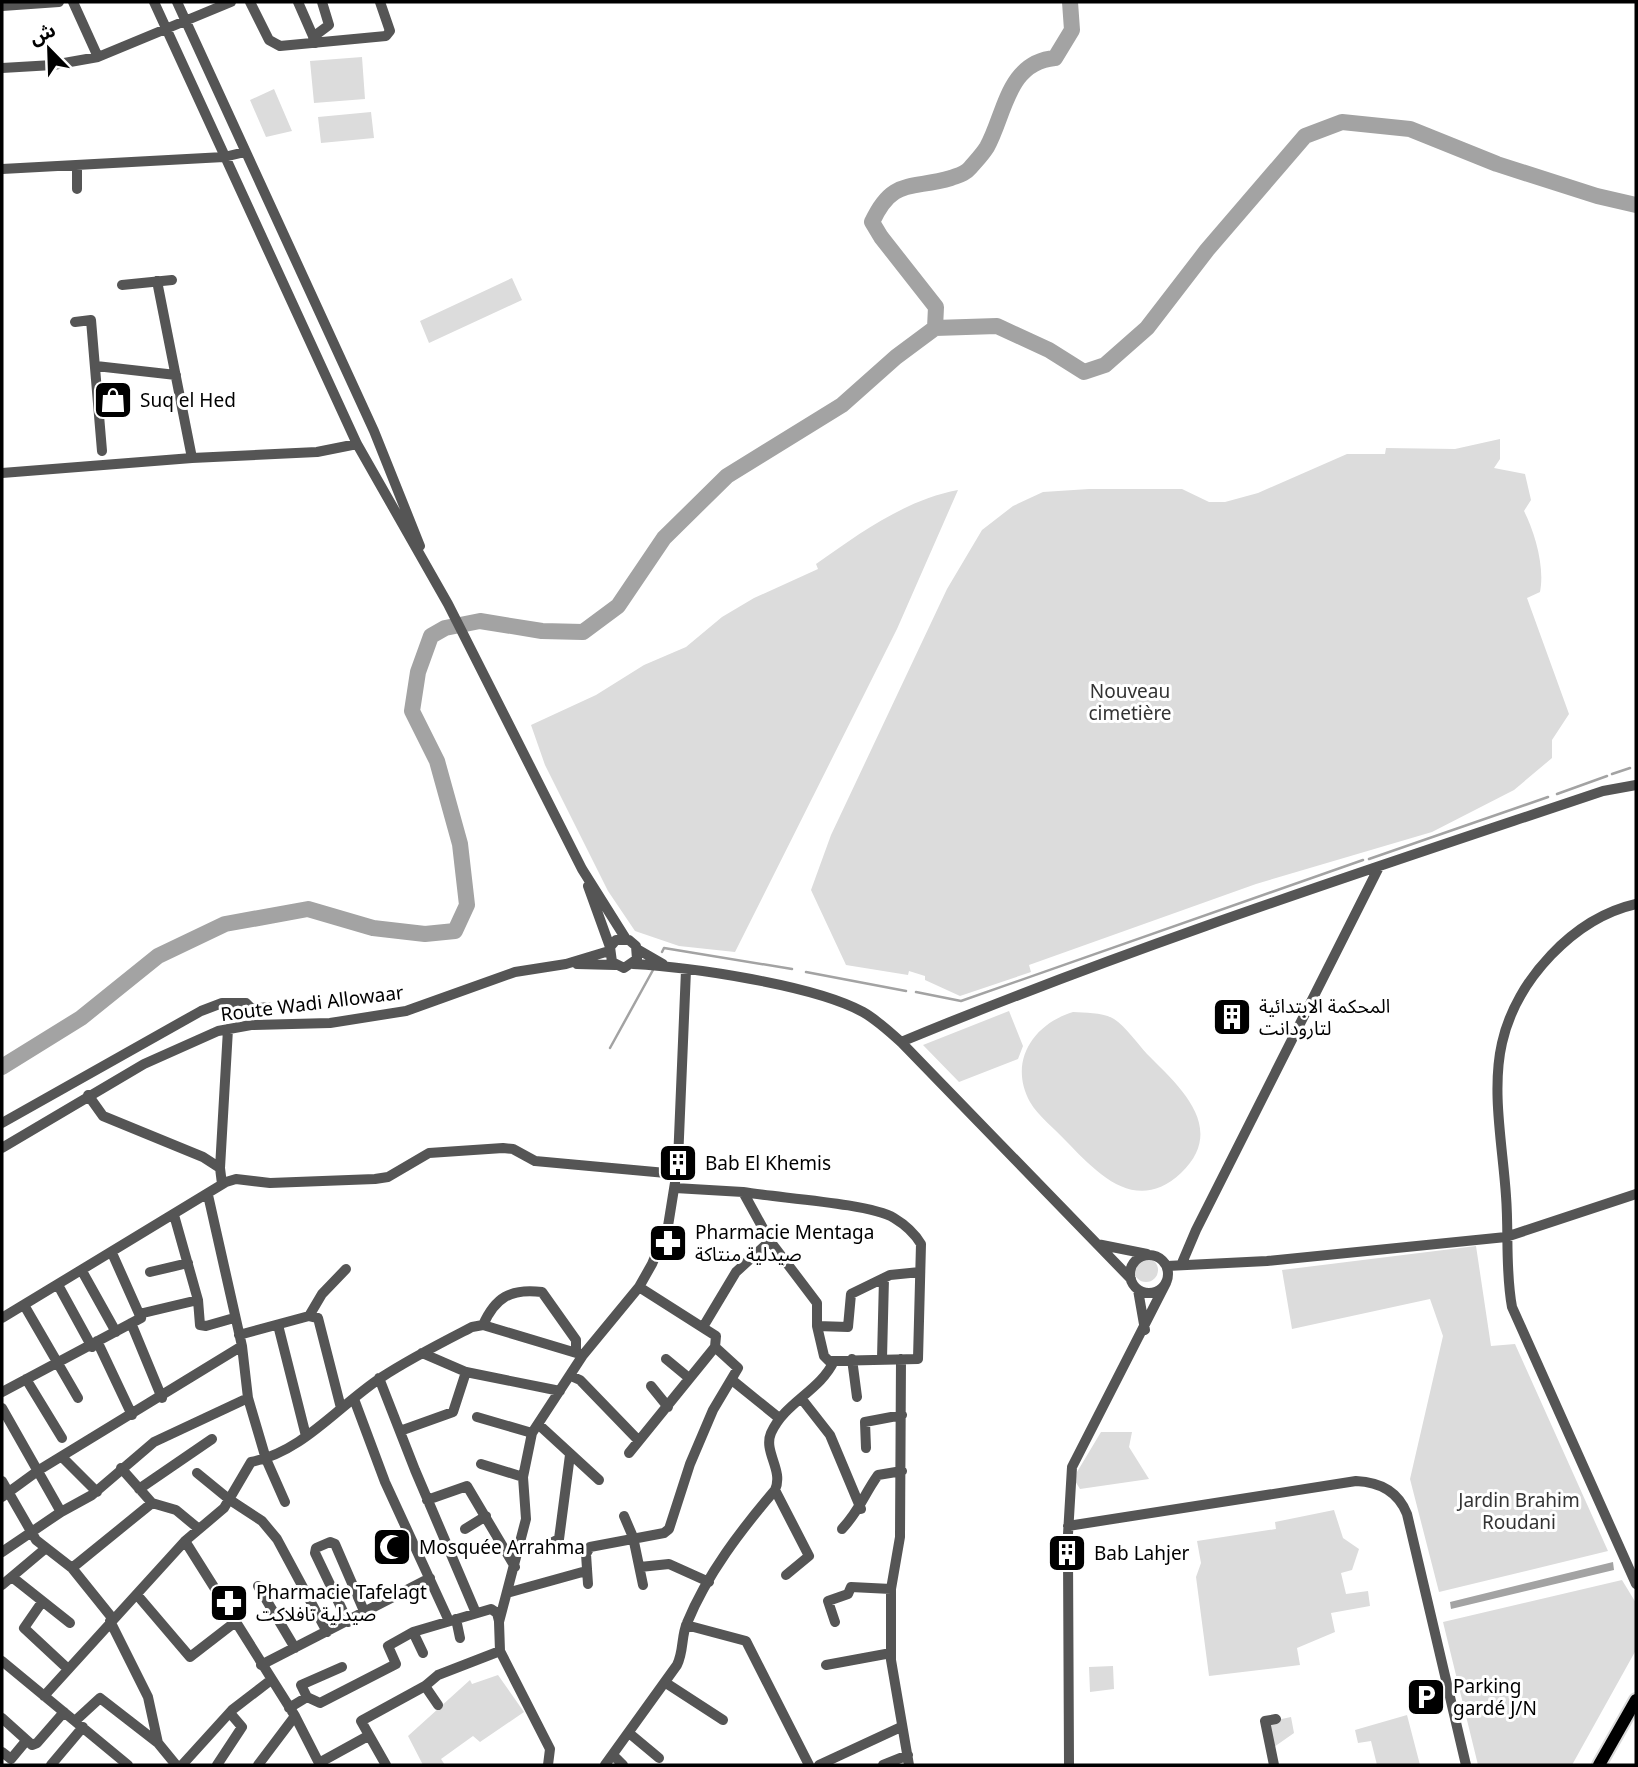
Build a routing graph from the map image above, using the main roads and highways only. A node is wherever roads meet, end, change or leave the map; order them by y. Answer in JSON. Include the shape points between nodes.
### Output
{"nodes":[{"id":1,"x":1636,"y":1700,"type":"edge"},
{"id":2,"x":1599,"y":1765,"type":"edge"}],
"edges":[{"from":1,"to":2,"type":"main road"}]}
